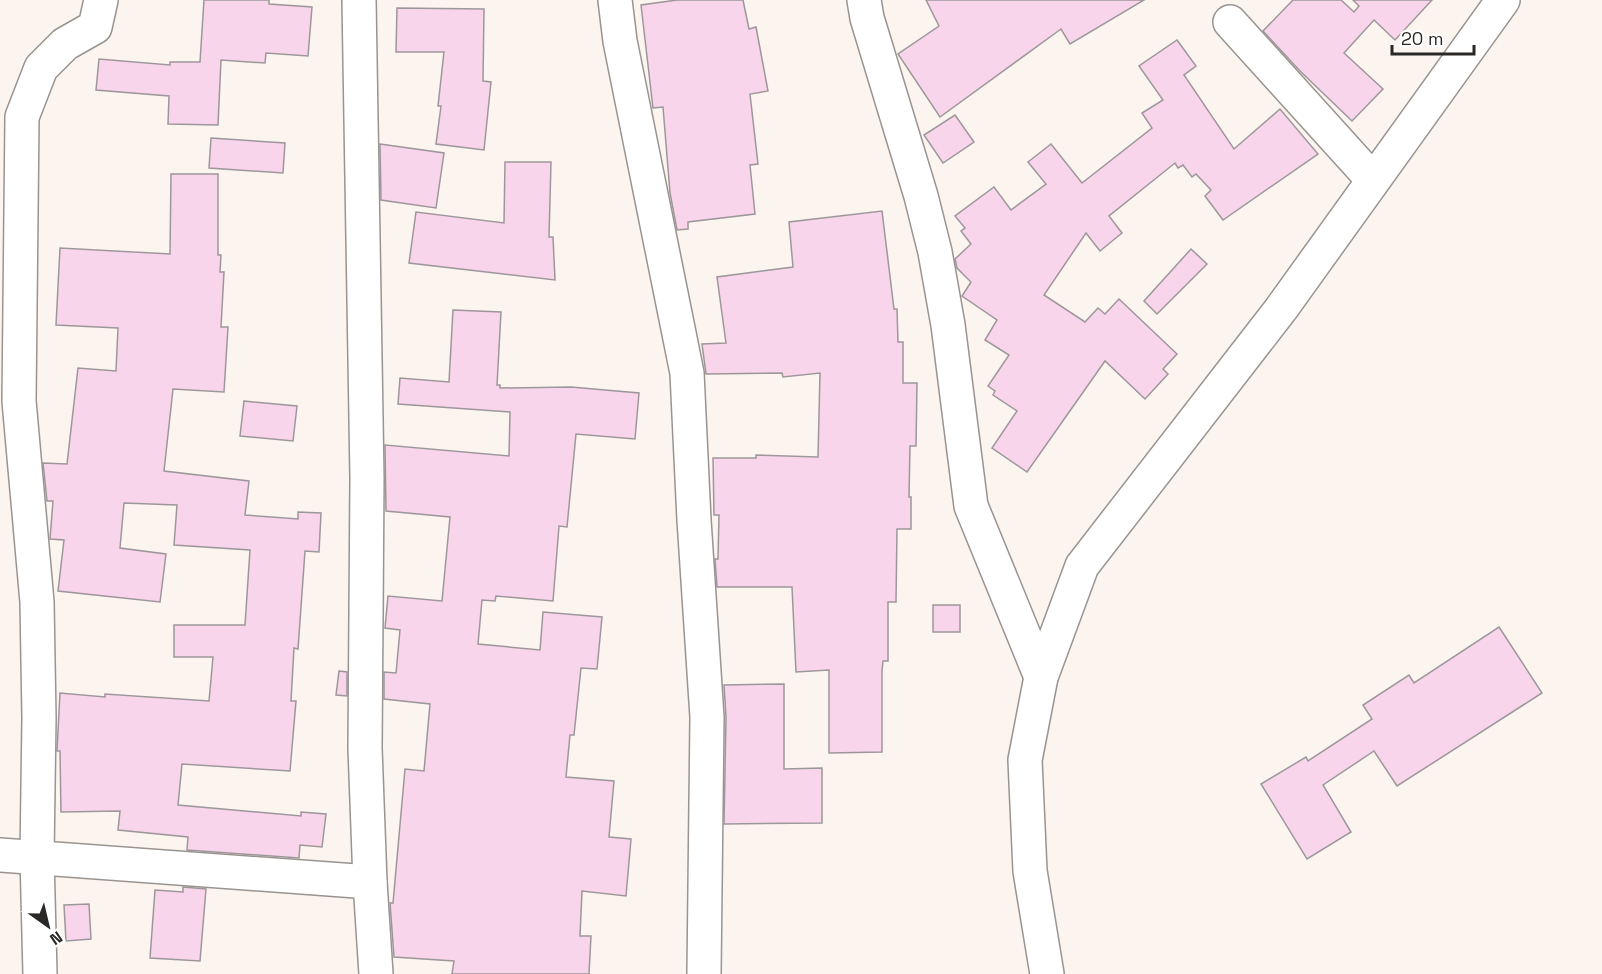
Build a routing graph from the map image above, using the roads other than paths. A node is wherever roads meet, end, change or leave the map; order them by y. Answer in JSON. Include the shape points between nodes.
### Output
{"nodes":[{"id":1,"x":101,"y":0,"type":"edge"},
{"id":2,"x":359,"y":0,"type":"edge"},
{"id":3,"x":615,"y":0,"type":"edge"},
{"id":4,"x":864,"y":0,"type":"edge"},
{"id":5,"x":1503,"y":0,"type":"edge"},
{"id":6,"x":1230,"y":22,"type":"dead end"},
{"id":7,"x":1373,"y":180,"type":"junction"},
{"id":8,"x":1041,"y":677,"type":"junction"},
{"id":9,"x":0,"y":855,"type":"edge"},
{"id":10,"x":37,"y":857,"type":"junction"},
{"id":11,"x":370,"y":882,"type":"junction"},
{"id":12,"x":40,"y":974,"type":"edge"},
{"id":13,"x":376,"y":974,"type":"edge"},
{"id":14,"x":704,"y":974,"type":"edge"},
{"id":15,"x":1047,"y":974,"type":"edge"}],
"edges":[{"from":1,"to":10,"type":"street","via":[[95,27],[65,44],[41,68],[22,117],[19,400],[37,602]]},
{"from":2,"to":11,"type":"street","via":[[367,478],[365,748]]},
{"from":3,"to":14,"type":"street","via":[[687,373],[707,717]]},
{"from":4,"to":8,"type":"street","via":[[935,252],[971,506]]},
{"from":5,"to":7,"type":"street"},
{"from":6,"to":7,"type":"street"},
{"from":7,"to":8,"type":"street","via":[[1281,309],[1082,566]]},
{"from":8,"to":15,"type":"street","via":[[1025,760],[1030,871]]},
{"from":9,"to":10,"type":"street"},
{"from":10,"to":11,"type":"street"},
{"from":10,"to":12,"type":"street"},
{"from":11,"to":13,"type":"street"}]}
